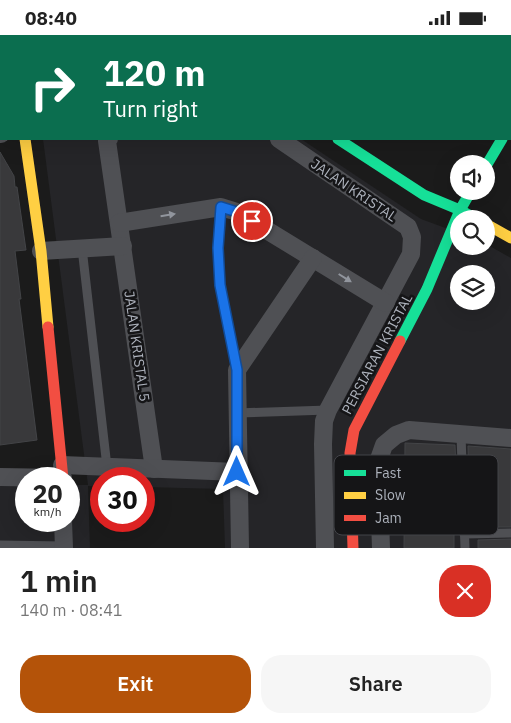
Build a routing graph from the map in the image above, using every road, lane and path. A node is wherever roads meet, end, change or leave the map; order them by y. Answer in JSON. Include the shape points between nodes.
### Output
{"nodes":[{"id":1,"x":25,"y":140,"type":"edge"},
{"id":2,"x":108,"y":140,"type":"edge"},
{"id":3,"x":280,"y":140,"type":"edge"},
{"id":4,"x":340,"y":140,"type":"edge"},
{"id":5,"x":501,"y":140,"type":"edge"},
{"id":6,"x":492,"y":155,"type":"edge"},
{"id":7,"x":466,"y":200,"type":"edge"},
{"id":8,"x":221,"y":207,"type":"junction"},
{"id":9,"x":460,"y":210,"type":"joint"},
{"id":10,"x":119,"y":223,"type":"junction"},
{"id":11,"x":495,"y":229,"type":"edge"},
{"id":12,"x":450,"y":234,"type":"edge"},
{"id":13,"x":511,"y":238,"type":"edge"},
{"id":14,"x":123,"y":246,"type":"junction"},
{"id":15,"x":82,"y":248,"type":"junction"},
{"id":16,"x":41,"y":251,"type":"junction"},
{"id":17,"x":313,"y":258,"type":"junction"},
{"id":18,"x":386,"y":303,"type":"junction"},
{"id":19,"x":237,"y":370,"type":"junction"},
{"id":20,"x":237,"y":413,"type":"junction"},
{"id":21,"x":326,"y":416,"type":"junction"},
{"id":22,"x":354,"y":430,"type":"junction"},
{"id":23,"x":461,"y":435,"type":"junction"},
{"id":24,"x":511,"y":437,"type":"edge"},
{"id":25,"x":350,"y":455,"type":"edge"},
{"id":26,"x":380,"y":455,"type":"edge"},
{"id":27,"x":462,"y":455,"type":"edge"},
{"id":28,"x":62,"y":467,"type":"edge"},
{"id":29,"x":107,"y":467,"type":"edge"},
{"id":30,"x":154,"y":467,"type":"edge"},
{"id":31,"x":155,"y":469,"type":"edge"},
{"id":32,"x":237,"y":472,"type":"junction"},
{"id":33,"x":15,"y":476,"type":"edge"},
{"id":34,"x":0,"y":477,"type":"edge"},
{"id":35,"x":63,"y":532,"type":"edge"},
{"id":36,"x":498,"y":533,"type":"edge"},
{"id":37,"x":511,"y":533,"type":"edge"},
{"id":38,"x":353,"y":535,"type":"edge"},
{"id":39,"x":381,"y":535,"type":"edge"},
{"id":40,"x":464,"y":535,"type":"edge"},
{"id":41,"x":0,"y":545,"type":"edge"},
{"id":42,"x":64,"y":547,"type":"edge"},
{"id":43,"x":240,"y":548,"type":"edge"},
{"id":44,"x":325,"y":548,"type":"edge"},
{"id":45,"x":353,"y":548,"type":"edge"},
{"id":46,"x":381,"y":548,"type":"edge"},
{"id":47,"x":465,"y":548,"type":"edge"}],
"edges":[{"from":1,"to":16,"type":"street"},
{"from":2,"to":10,"type":"street"},
{"from":3,"to":18,"type":"street","name":"JALAN KRISTAL","via":[[408,227],[412,237],[411,254]]},
{"from":4,"to":9,"type":"street","via":[[424,195]]},
{"from":5,"to":6,"type":"street"},
{"from":7,"to":9,"type":"street","name":"PERSIARAN KRISTAL"},
{"from":10,"to":8,"type":"street","one_way":true},
{"from":8,"to":17,"type":"street","via":[[237,212]]},
{"from":8,"to":19,"type":"lane","via":[[220,285]]},
{"from":10,"to":14,"type":"street","name":"JALAN KRISTAL 5"},
{"from":11,"to":13,"type":"street"},
{"from":12,"to":22,"type":"street","name":"PERSIARAN KRISTAL","via":[[427,289]]},
{"from":14,"to":15,"type":"street"},
{"from":14,"to":30,"type":"street","name":"JALAN KRISTAL 5"},
{"from":15,"to":16,"type":"street"},
{"from":15,"to":29,"type":"lane"},
{"from":16,"to":28,"type":"street"},
{"from":17,"to":18,"type":"street","one_way":true},
{"from":17,"to":19,"type":"street"},
{"from":18,"to":21,"type":"street","name":"JALAN KRISTAL"},
{"from":19,"to":20,"type":"street"},
{"from":20,"to":21,"type":"lane"},
{"from":20,"to":32,"type":"street"},
{"from":21,"to":22,"type":"street"},
{"from":21,"to":44,"type":"street","via":[[323,444]]},
{"from":22,"to":25,"type":"street","name":"PERSIARAN KRISTAL"},
{"from":23,"to":24,"type":"street"},
{"from":23,"to":26,"type":"street","via":[[409,430],[384,445]]},
{"from":23,"to":27,"type":"lane"},
{"from":31,"to":32,"type":"street"},
{"from":32,"to":43,"type":"street"},
{"from":33,"to":34,"type":"street"},
{"from":35,"to":42,"type":"street"},
{"from":36,"to":37,"type":"lane"},
{"from":38,"to":45,"type":"street","name":"PERSIARAN KRISTAL"},
{"from":39,"to":46,"type":"street"},
{"from":40,"to":47,"type":"lane"},
{"from":41,"to":42,"type":"lane"}]}
